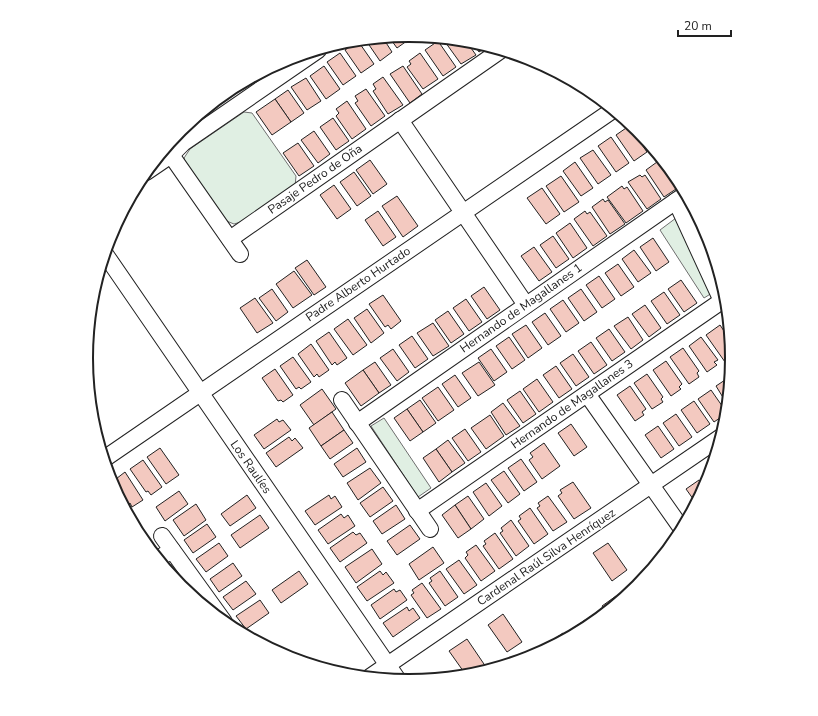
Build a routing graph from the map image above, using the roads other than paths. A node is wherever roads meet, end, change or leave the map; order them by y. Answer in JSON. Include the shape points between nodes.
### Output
{"nodes":[{"id":1,"x":495,"y":54,"type":"edge"},
{"id":2,"x":302,"y":61,"type":"edge"},
{"id":3,"x":608,"y":113,"type":"edge"},
{"id":4,"x":400,"y":120,"type":"junction"},
{"id":5,"x":170,"y":155,"type":"junction"},
{"id":6,"x":163,"y":160,"type":"edge"},
{"id":7,"x":681,"y":197,"type":"edge"},
{"id":8,"x":463,"y":213,"type":"junction"},
{"id":9,"x":230,"y":239,"type":"junction"},
{"id":10,"x":240,"y":254,"type":"dead end"},
{"id":11,"x":109,"y":260,"type":"edge"},
{"id":12,"x":713,"y":274,"type":"edge"},
{"id":13,"x":720,"y":302,"type":"edge"},
{"id":14,"x":526,"y":305,"type":"junction"},
{"id":15,"x":200,"y":393,"type":"junction"},
{"id":16,"x":587,"y":394,"type":"junction"},
{"id":17,"x":342,"y":400,"type":"dead end"},
{"id":18,"x":357,"y":423,"type":"junction"},
{"id":19,"x":713,"y":442,"type":"edge"},
{"id":20,"x":109,"y":456,"type":"edge"},
{"id":21,"x":651,"y":485,"type":"junction"},
{"id":22,"x":417,"y":511,"type":"junction"},
{"id":23,"x":678,"y":524,"type":"edge"},
{"id":24,"x":430,"y":529,"type":"dead end"},
{"id":25,"x":162,"y":536,"type":"dead end"},
{"id":26,"x":172,"y":550,"type":"junction"},
{"id":27,"x":163,"y":556,"type":"edge"},
{"id":28,"x":211,"y":604,"type":"edge"},
{"id":29,"x":388,"y":665,"type":"junction"},
{"id":30,"x":378,"y":672,"type":"edge"},
{"id":31,"x":394,"y":673,"type":"edge"}],
"edges":[{"from":1,"to":4,"type":"street","name":"Pasaje Pedro de Oña"},
{"from":2,"to":5,"type":"street","via":[[183,142]]},
{"from":3,"to":8,"type":"street","name":"Padre Alberto Hurtado"},
{"from":4,"to":8,"type":"street"},
{"from":4,"to":9,"type":"street","name":"Pasaje Pedro de Oña"},
{"from":5,"to":6,"type":"street"},
{"from":5,"to":9,"type":"street"},
{"from":7,"to":12,"type":"street"},
{"from":7,"to":14,"type":"street","name":"Hernando de Magallanes 1"},
{"from":8,"to":14,"type":"street"},
{"from":8,"to":15,"type":"street","name":"Padre Alberto Hurtado"},
{"from":9,"to":10,"type":"street"},
{"from":11,"to":15,"type":"street","name":"Los Raulíes"},
{"from":13,"to":16,"type":"street","name":"Hernando de Magallanes 3"},
{"from":14,"to":18,"type":"street","name":"Hernando de Magallanes 1"},
{"from":15,"to":20,"type":"street","name":"Padre Alberto Hurtado"},
{"from":15,"to":29,"type":"street","name":"Los Raulíes"},
{"from":16,"to":21,"type":"street"},
{"from":16,"to":22,"type":"street","name":"Hernando de Magallanes 3"},
{"from":17,"to":18,"type":"street"},
{"from":18,"to":22,"type":"street"},
{"from":19,"to":21,"type":"street","name":"Cardenal Raúl Silva Henríquez"},
{"from":21,"to":23,"type":"street"},
{"from":21,"to":29,"type":"street","name":"Cardenal Raúl Silva Henríquez"},
{"from":22,"to":24,"type":"street"},
{"from":25,"to":26,"type":"street"},
{"from":26,"to":27,"type":"street"},
{"from":26,"to":28,"type":"street"},
{"from":29,"to":30,"type":"street","name":"Cardenal Raúl Silva Henríquez"},
{"from":29,"to":31,"type":"street","name":"Los Raulíes"}]}
